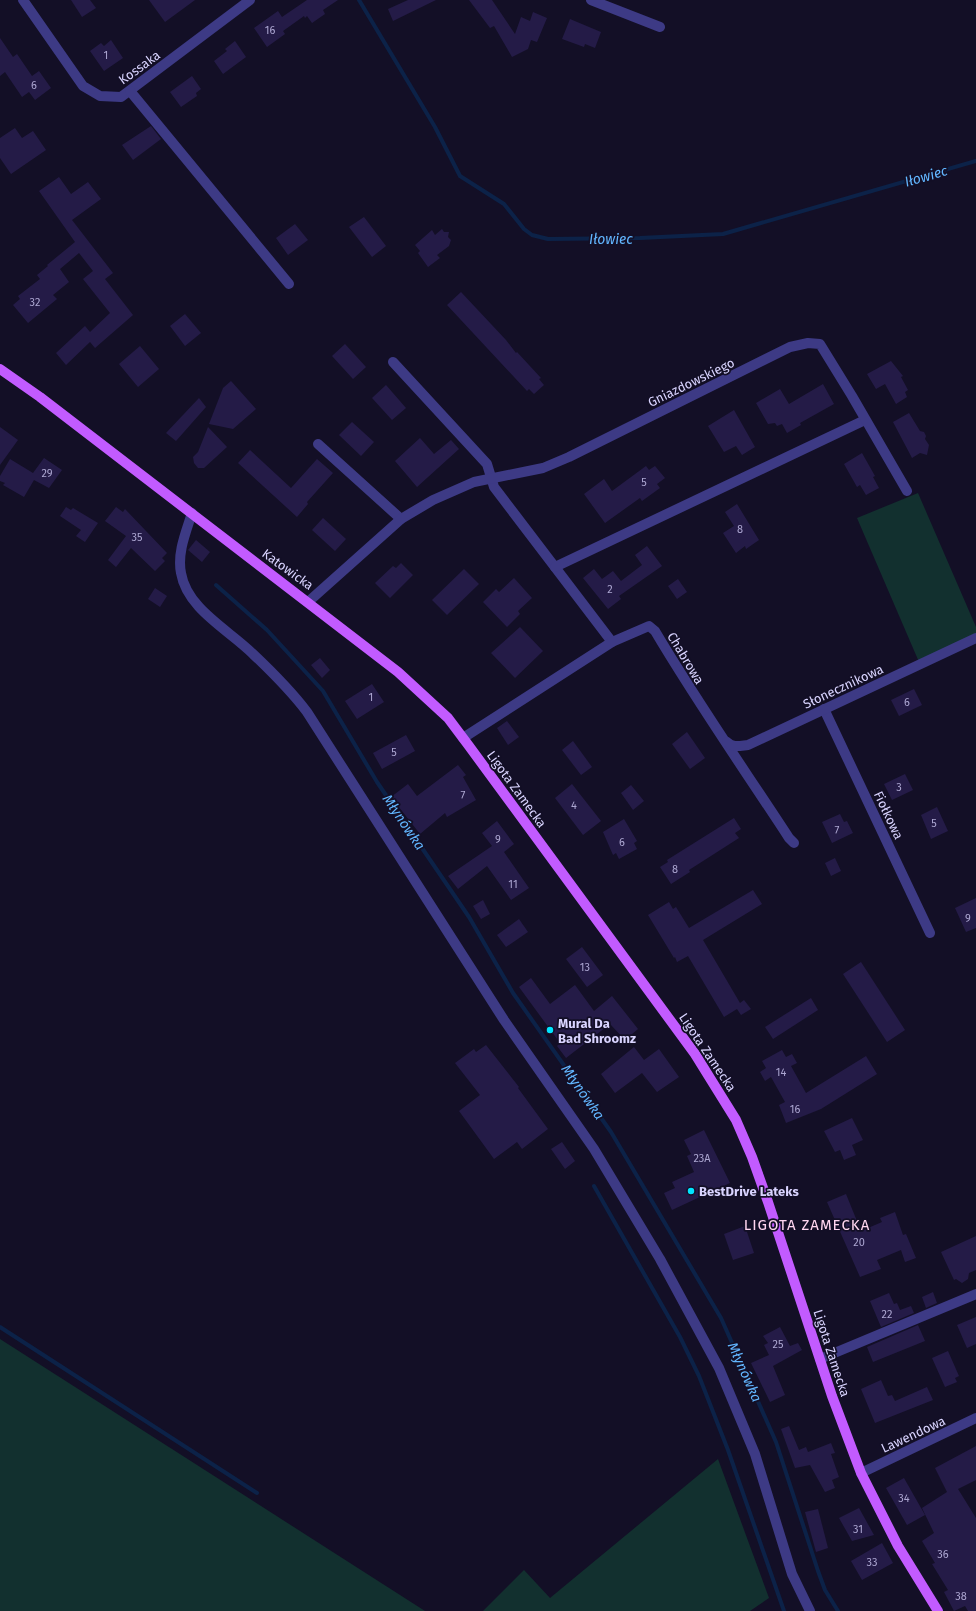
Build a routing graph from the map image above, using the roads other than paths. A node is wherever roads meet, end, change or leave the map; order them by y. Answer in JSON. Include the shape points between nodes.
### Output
{"nodes":[{"id":1,"x":23,"y":0,"type":"edge"},
{"id":2,"x":250,"y":0,"type":"edge"},
{"id":3,"x":591,"y":0,"type":"edge"},
{"id":4,"x":660,"y":27,"type":"dead end"},
{"id":5,"x":130,"y":91,"type":"junction"},
{"id":6,"x":289,"y":284,"type":"dead end"},
{"id":7,"x":393,"y":362,"type":"dead end"},
{"id":8,"x":0,"y":369,"type":"edge"},
{"id":9,"x":865,"y":420,"type":"junction"},
{"id":10,"x":318,"y":444,"type":"dead end"},
{"id":11,"x":491,"y":478,"type":"junction"},
{"id":12,"x":907,"y":491,"type":"dead end"},
{"id":13,"x":192,"y":514,"type":"junction"},
{"id":14,"x":401,"y":518,"type":"junction"},
{"id":15,"x":555,"y":567,"type":"junction"},
{"id":16,"x":308,"y":602,"type":"junction"},
{"id":17,"x":976,"y":638,"type":"edge"},
{"id":18,"x":612,"y":642,"type":"junction"},
{"id":19,"x":824,"y":709,"type":"junction"},
{"id":20,"x":463,"y":738,"type":"junction"},
{"id":21,"x":722,"y":738,"type":"junction"},
{"id":22,"x":794,"y":843,"type":"dead end"},
{"id":23,"x":930,"y":933,"type":"dead end"},
{"id":24,"x":976,"y":1294,"type":"edge"},
{"id":25,"x":820,"y":1359,"type":"junction"},
{"id":26,"x":976,"y":1418,"type":"edge"},
{"id":27,"x":861,"y":1473,"type":"junction"},
{"id":28,"x":810,"y":1611,"type":"edge"},
{"id":29,"x":938,"y":1611,"type":"edge"}],
"edges":[{"from":1,"to":5,"type":"street","name":"Kossaka","via":[[83,86],[100,96],[121,97]]},
{"from":2,"to":5,"type":"street","name":"Kossaka"},
{"from":3,"to":4,"type":"street"},
{"from":5,"to":6,"type":"street"},
{"from":7,"to":11,"type":"street","via":[[487,464]]},
{"from":8,"to":13,"type":"main road","name":"Katowicka"},
{"from":9,"to":11,"type":"street","name":"Gniazdowskiego","via":[[820,344],[808,342],[790,348],[569,457],[543,468]]},
{"from":9,"to":12,"type":"street","name":"Gniazdowskiego"},
{"from":9,"to":15,"type":"street"},
{"from":10,"to":14,"type":"street"},
{"from":11,"to":14,"type":"street","name":"Katowicka","via":[[474,482]]},
{"from":11,"to":15,"type":"street","via":[[494,487]]},
{"from":13,"to":16,"type":"main road","name":"Katowicka"},
{"from":13,"to":28,"type":"street","via":[[180,559],[181,574],[190,596],[219,626],[252,652],[307,712],[504,1020],[594,1149],[660,1259],[719,1368],[755,1454],[792,1574]]},
{"from":14,"to":16,"type":"street","name":"Katowicka"},
{"from":15,"to":18,"type":"street"},
{"from":16,"to":20,"type":"main road","name":"Ligota Zamecka","via":[[424,694],[448,718]]},
{"from":17,"to":19,"type":"street","name":"Słonecznikowa"},
{"from":18,"to":20,"type":"street","name":"Chabrowa"},
{"from":18,"to":21,"type":"street","name":"Chabrowa","via":[[644,627],[649,626],[655,631]]},
{"from":19,"to":21,"type":"street","name":"Słonecznikowa","via":[[748,745],[731,746]]},
{"from":19,"to":23,"type":"street","name":"Fiołkowa"},
{"from":20,"to":25,"type":"main road","name":"Ligota Zamecka","via":[[695,1054],[736,1120],[752,1156]]},
{"from":21,"to":22,"type":"street","name":"Chabrowa"},
{"from":24,"to":25,"type":"street"},
{"from":25,"to":27,"type":"main road","name":"Ligota Zamecka"},
{"from":26,"to":27,"type":"street","name":"Lawendowa"},
{"from":27,"to":29,"type":"main road","name":"Ligota Zamecka","via":[[898,1546]]}]}
